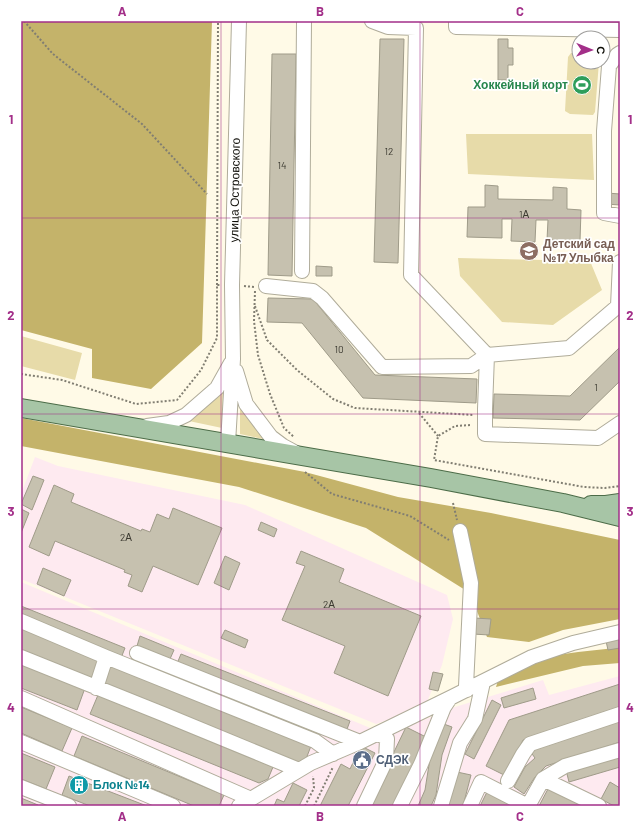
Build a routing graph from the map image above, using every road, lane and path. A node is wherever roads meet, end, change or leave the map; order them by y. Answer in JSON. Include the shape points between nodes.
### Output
{"nodes":[{"id":1,"x":24,"y":21,"type":"edge"},
{"id":2,"x":218,"y":21,"type":"edge"},
{"id":3,"x":239,"y":21,"type":"edge"},
{"id":4,"x":304,"y":21,"type":"edge"},
{"id":5,"x":372,"y":21,"type":"edge"},
{"id":6,"x":456,"y":21,"type":"edge"},
{"id":7,"x":524,"y":25,"type":"edge"},
{"id":8,"x":620,"y":30,"type":"edge"},
{"id":9,"x":620,"y":53,"type":"edge"},
{"id":10,"x":207,"y":194,"type":"dead end"},
{"id":11,"x":620,"y":216,"type":"edge"},
{"id":12,"x":620,"y":262,"type":"edge"},
{"id":13,"x":302,"y":271,"type":"dead end"},
{"id":14,"x":217,"y":285,"type":"junction"},
{"id":15,"x":232,"y":285,"type":"junction"},
{"id":16,"x":260,"y":286,"type":"joint"},
{"id":17,"x":254,"y":305,"type":"junction"},
{"id":18,"x":619,"y":306,"type":"edge"},
{"id":19,"x":487,"y":355,"type":"junction"},
{"id":20,"x":233,"y":359,"type":"junction"},
{"id":21,"x":21,"y":374,"type":"edge"},
{"id":22,"x":21,"y":408,"type":"edge"},
{"id":23,"x":417,"y":412,"type":"junction"},
{"id":24,"x":485,"y":416,"type":"junction"},
{"id":25,"x":620,"y":423,"type":"edge"},
{"id":26,"x":470,"y":426,"type":"dead end"},
{"id":27,"x":137,"y":427,"type":"junction"},
{"id":28,"x":438,"y":436,"type":"junction"},
{"id":29,"x":295,"y":438,"type":"dead end"},
{"id":30,"x":228,"y":443,"type":"junction"},
{"id":31,"x":303,"y":464,"type":"junction"},
{"id":32,"x":620,"y":486,"type":"edge"},
{"id":33,"x":453,"y":503,"type":"dead end"},
{"id":34,"x":563,"y":503,"type":"junction"},
{"id":35,"x":620,"y":503,"type":"edge"},
{"id":36,"x":620,"y":518,"type":"edge"},
{"id":37,"x":460,"y":531,"type":"joint"},
{"id":38,"x":464,"y":552,"type":"junction"},
{"id":39,"x":21,"y":621,"type":"edge"},
{"id":40,"x":620,"y":632,"type":"edge"},
{"id":41,"x":137,"y":653,"type":"dead end"},
{"id":42,"x":21,"y":657,"type":"edge"},
{"id":43,"x":106,"y":657,"type":"junction"},
{"id":44,"x":483,"y":682,"type":"junction"},
{"id":45,"x":96,"y":688,"type":"junction"},
{"id":46,"x":467,"y":690,"type":"junction"},
{"id":47,"x":21,"y":698,"type":"edge"},
{"id":48,"x":450,"y":698,"type":"junction"},
{"id":49,"x":620,"y":714,"type":"edge"},
{"id":50,"x":378,"y":733,"type":"junction"},
{"id":51,"x":21,"y":742,"type":"edge"},
{"id":52,"x":360,"y":742,"type":"junction"},
{"id":53,"x":620,"y":750,"type":"edge"},
{"id":54,"x":334,"y":754,"type":"junction"},
{"id":55,"x":421,"y":764,"type":"junction"},
{"id":56,"x":305,"y":767,"type":"junction"},
{"id":57,"x":543,"y":778,"type":"junction"},
{"id":58,"x":508,"y":781,"type":"dead end"},
{"id":59,"x":21,"y":787,"type":"edge"},
{"id":60,"x":245,"y":802,"type":"edge"},
{"id":61,"x":69,"y":806,"type":"edge"},
{"id":62,"x":173,"y":806,"type":"edge"},
{"id":63,"x":305,"y":806,"type":"edge"},
{"id":64,"x":314,"y":806,"type":"edge"},
{"id":65,"x":364,"y":806,"type":"edge"},
{"id":66,"x":400,"y":806,"type":"edge"},
{"id":67,"x":410,"y":806,"type":"edge"},
{"id":68,"x":441,"y":806,"type":"edge"},
{"id":69,"x":470,"y":806,"type":"edge"},
{"id":70,"x":528,"y":806,"type":"edge"},
{"id":71,"x":599,"y":806,"type":"edge"}],
"edges":[{"from":1,"to":10,"type":"path","via":[[53,54],[142,124]]},
{"from":2,"to":14,"type":"path"},
{"from":3,"to":15,"type":"street","name":"улица Островского"},
{"from":4,"to":13,"type":"street"},
{"from":5,"to":19,"type":"street","via":[[388,27],[416,28],[411,275]]},
{"from":6,"to":7,"type":"street","via":[[456,27]]},
{"from":7,"to":8,"type":"street"},
{"from":9,"to":11,"type":"street","via":[[609,66],[604,131],[604,213]]},
{"from":12,"to":18,"type":"street"},
{"from":14,"to":15,"type":"path"},
{"from":14,"to":21,"type":"path","via":[[217,338],[200,370],[177,400],[136,404],[62,380]]},
{"from":15,"to":20,"type":"street","name":"улица Островского"},
{"from":16,"to":17,"type":"path"},
{"from":16,"to":19,"type":"street","via":[[313,291],[382,367],[471,366]]},
{"from":17,"to":23,"type":"path","via":[[267,340],[297,370],[333,399],[356,408]]},
{"from":17,"to":29,"type":"path","via":[[258,355],[270,394],[284,428]]},
{"from":18,"to":19,"type":"street","via":[[569,348]]},
{"from":19,"to":24,"type":"street"},
{"from":20,"to":27,"type":"street","via":[[217,388],[186,415],[169,423]]},
{"from":20,"to":30,"type":"street"},
{"from":20,"to":31,"type":"street","via":[[246,404],[271,436]]},
{"from":22,"to":27,"type":"main road"},
{"from":23,"to":24,"type":"path"},
{"from":23,"to":28,"type":"path"},
{"from":24,"to":25,"type":"street","via":[[485,434],[598,438]]},
{"from":26,"to":28,"type":"path","via":[[455,426]]},
{"from":27,"to":30,"type":"main road"},
{"from":28,"to":32,"type":"path","via":[[434,460],[584,487]]},
{"from":30,"to":31,"type":"main road"},
{"from":31,"to":34,"type":"main road"},
{"from":31,"to":38,"type":"path","via":[[332,494],[410,516],[460,546]]},
{"from":33,"to":37,"type":"path"},
{"from":34,"to":35,"type":"main road"},
{"from":34,"to":36,"type":"main road"},
{"from":37,"to":38,"type":"street"},
{"from":38,"to":46,"type":"street","via":[[471,583],[466,659]]},
{"from":39,"to":43,"type":"street"},
{"from":40,"to":44,"type":"street","via":[[573,643],[532,657]]},
{"from":41,"to":52,"type":"street"},
{"from":42,"to":45,"type":"street"},
{"from":43,"to":45,"type":"street"},
{"from":43,"to":54,"type":"street","via":[[315,741]]},
{"from":44,"to":46,"type":"street"},
{"from":44,"to":68,"type":"street","via":[[475,719],[460,743]]},
{"from":45,"to":56,"type":"street"},
{"from":46,"to":48,"type":"street"},
{"from":47,"to":60,"type":"street"},
{"from":48,"to":50,"type":"street"},
{"from":48,"to":55,"type":"street"},
{"from":49,"to":58,"type":"street","via":[[530,744]]},
{"from":50,"to":52,"type":"street"},
{"from":50,"to":65,"type":"street","via":[[387,739],[386,760]]},
{"from":51,"to":62,"type":"street"},
{"from":52,"to":54,"type":"street"},
{"from":53,"to":57,"type":"street","via":[[565,766]]},
{"from":54,"to":56,"type":"street"},
{"from":54,"to":64,"type":"path","via":[[334,766]]},
{"from":55,"to":66,"type":"street"},
{"from":55,"to":67,"type":"street","via":[[420,783]]},
{"from":56,"to":60,"type":"street"},
{"from":56,"to":63,"type":"path","via":[[314,788]]},
{"from":57,"to":70,"type":"street"},
{"from":57,"to":71,"type":"street"},
{"from":59,"to":61,"type":"street"},
{"from":69,"to":70,"type":"street","via":[[481,782]]}]}
